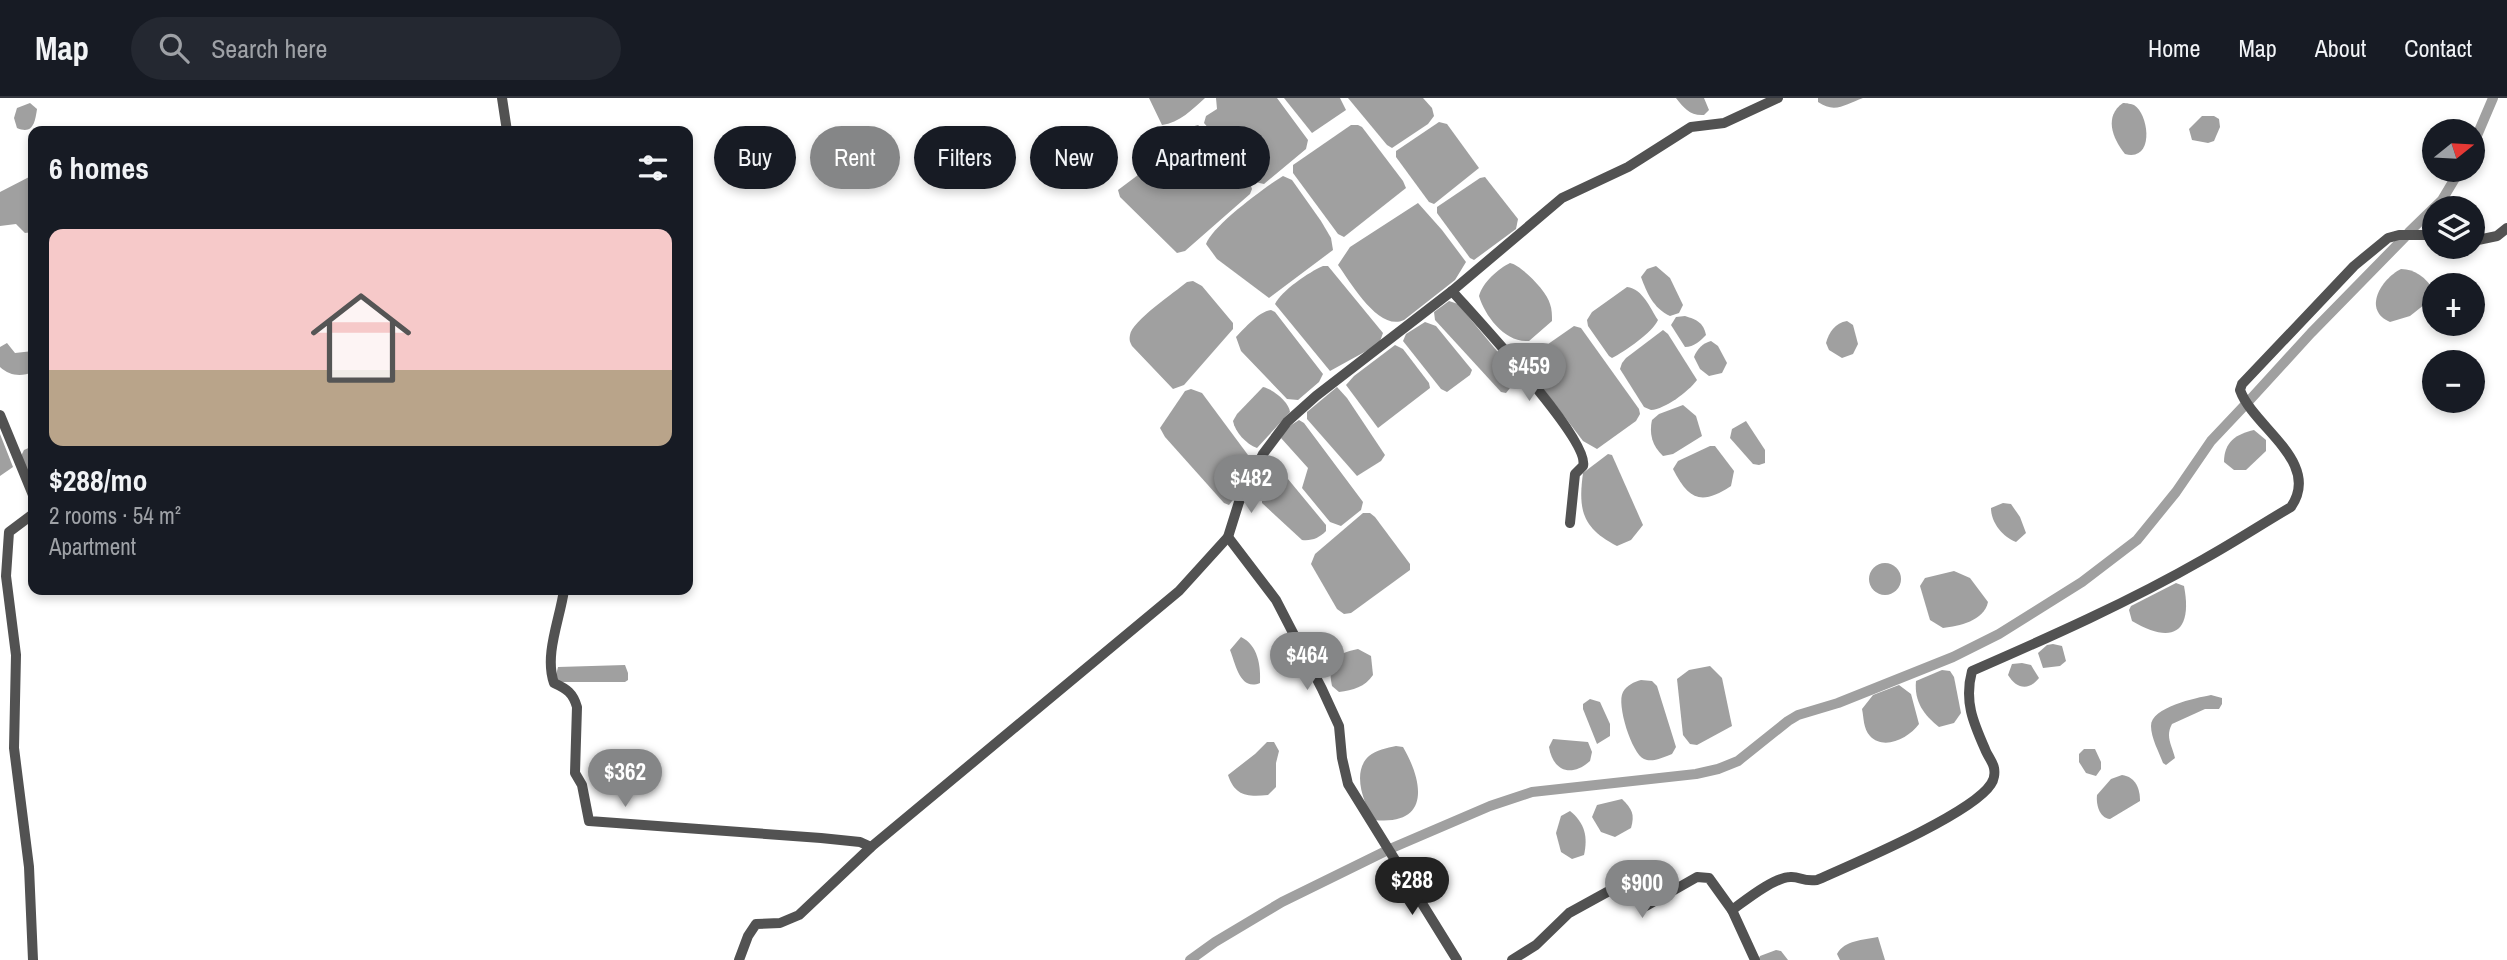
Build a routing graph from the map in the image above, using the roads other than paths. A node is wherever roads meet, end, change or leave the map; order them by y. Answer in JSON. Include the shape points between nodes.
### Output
{"nodes":[{"id":1,"x":502,"y":98,"type":"edge"},
{"id":2,"x":1778,"y":98,"type":"edge"},
{"id":3,"x":506,"y":126,"type":"edge"},
{"id":4,"x":2507,"y":228,"type":"edge"},
{"id":5,"x":2422,"y":235,"type":"edge"},
{"id":6,"x":2485,"y":238,"type":"edge"},
{"id":7,"x":1452,"y":291,"type":"junction"},
{"id":8,"x":0,"y":415,"type":"edge"},
{"id":9,"x":28,"y":483,"type":"edge"},
{"id":10,"x":28,"y":517,"type":"edge"},
{"id":11,"x":1570,"y":523,"type":"dead end"},
{"id":12,"x":1228,"y":537,"type":"junction"},
{"id":13,"x":563,"y":595,"type":"edge"},
{"id":14,"x":871,"y":847,"type":"junction"},
{"id":15,"x":1732,"y":910,"type":"junction"},
{"id":16,"x":33,"y":960,"type":"edge"},
{"id":17,"x":740,"y":960,"type":"edge"},
{"id":18,"x":1457,"y":960,"type":"edge"},
{"id":19,"x":1512,"y":960,"type":"edge"},
{"id":20,"x":1755,"y":960,"type":"edge"}],
"edges":[{"from":1,"to":3,"type":"street"},
{"from":2,"to":7,"type":"street","via":[[1724,123],[1691,127],[1628,167],[1562,198]]},
{"from":4,"to":6,"type":"street"},
{"from":5,"to":15,"type":"street","via":[[2388,238],[2354,266],[2242,384],[2240,390],[2248,406],[2290,456],[2299,481],[2299,495],[2291,507],[2203,560],[2022,651],[1972,671],[1970,715],[1994,767],[1990,786],[1960,809],[1891,846],[1817,880],[1780,879]]},
{"from":7,"to":11,"type":"street","via":[[1549,403],[1583,455],[1583,466],[1575,474]]},
{"from":7,"to":12,"type":"street","via":[[1287,422],[1263,454]]},
{"from":8,"to":9,"type":"street"},
{"from":10,"to":16,"type":"street","via":[[9,532],[6,576],[16,655],[15,748],[29,867]]},
{"from":12,"to":14,"type":"street","via":[[1179,591]]},
{"from":12,"to":18,"type":"street","via":[[1276,600],[1339,726],[1348,784]]},
{"from":13,"to":14,"type":"street","via":[[549,657],[551,675],[554,683],[574,697],[577,707],[575,773],[583,785],[590,821],[821,838]]},
{"from":14,"to":17,"type":"street","via":[[799,915],[756,924]]},
{"from":15,"to":19,"type":"street","via":[[1709,878],[1697,877],[1646,906],[1630,890],[1609,891],[1569,913],[1536,945]]},
{"from":15,"to":20,"type":"street"}]}
